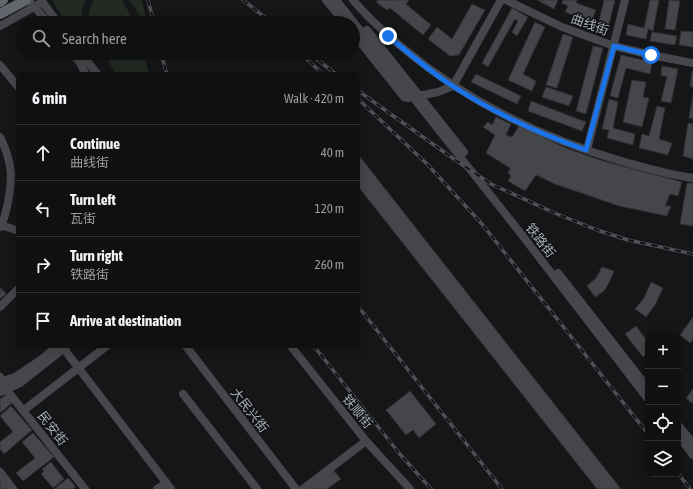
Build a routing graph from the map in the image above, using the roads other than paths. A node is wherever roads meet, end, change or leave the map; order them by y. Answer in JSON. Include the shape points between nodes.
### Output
{"nodes":[{"id":1,"x":4,"y":0,"type":"edge"},
{"id":2,"x":27,"y":0,"type":"edge"},
{"id":3,"x":326,"y":0,"type":"edge"},
{"id":4,"x":336,"y":0,"type":"edge"},
{"id":5,"x":343,"y":0,"type":"edge"},
{"id":6,"x":353,"y":0,"type":"edge"},
{"id":7,"x":501,"y":0,"type":"edge"},
{"id":8,"x":506,"y":0,"type":"edge"},
{"id":9,"x":625,"y":0,"type":"edge"},
{"id":10,"x":42,"y":1,"type":"edge"},
{"id":11,"x":0,"y":2,"type":"edge"},
{"id":12,"x":34,"y":7,"type":"junction"},
{"id":13,"x":0,"y":14,"type":"edge"},
{"id":14,"x":18,"y":16,"type":"edge"},
{"id":15,"x":42,"y":16,"type":"edge"},
{"id":16,"x":53,"y":16,"type":"edge"},
{"id":17,"x":339,"y":16,"type":"edge"},
{"id":18,"x":349,"y":16,"type":"edge"},
{"id":19,"x":356,"y":16,"type":"edge"},
{"id":20,"x":16,"y":17,"type":"edge"},
{"id":21,"x":360,"y":21,"type":"edge"},
{"id":22,"x":0,"y":26,"type":"edge"},
{"id":23,"x":360,"y":30,"type":"edge"},
{"id":24,"x":360,"y":42,"type":"edge"},
{"id":25,"x":614,"y":46,"type":"junction"},
{"id":26,"x":78,"y":60,"type":"edge"},
{"id":27,"x":86,"y":60,"type":"edge"},
{"id":28,"x":693,"y":63,"type":"edge"},
{"id":29,"x":0,"y":65,"type":"edge"},
{"id":30,"x":84,"y":72,"type":"edge"},
{"id":31,"x":96,"y":72,"type":"edge"},
{"id":32,"x":16,"y":84,"type":"edge"},
{"id":33,"x":453,"y":86,"type":"junction"},
{"id":34,"x":0,"y":138,"type":"edge"},
{"id":35,"x":586,"y":150,"type":"junction"},
{"id":36,"x":693,"y":178,"type":"edge"},
{"id":37,"x":1,"y":226,"type":"edge"},
{"id":38,"x":16,"y":230,"type":"edge"},
{"id":39,"x":16,"y":291,"type":"edge"},
{"id":40,"x":0,"y":307,"type":"edge"},
{"id":41,"x":61,"y":348,"type":"edge"},
{"id":42,"x":62,"y":348,"type":"edge"},
{"id":43,"x":65,"y":348,"type":"edge"},
{"id":44,"x":104,"y":348,"type":"edge"},
{"id":45,"x":187,"y":348,"type":"edge"},
{"id":46,"x":292,"y":348,"type":"edge"},
{"id":47,"x":78,"y":368,"type":"junction"},
{"id":48,"x":0,"y":379,"type":"edge"},
{"id":49,"x":638,"y":381,"type":"junction"},
{"id":50,"x":645,"y":386,"type":"edge"},
{"id":51,"x":3,"y":391,"type":"edge"},
{"id":52,"x":183,"y":394,"type":"dead end"},
{"id":53,"x":645,"y":394,"type":"edge"},
{"id":54,"x":24,"y":410,"type":"junction"},
{"id":55,"x":681,"y":429,"type":"edge"},
{"id":56,"x":681,"y":436,"type":"edge"},
{"id":57,"x":690,"y":440,"type":"edge"},
{"id":58,"x":366,"y":441,"type":"junction"},
{"id":59,"x":693,"y":455,"type":"edge"},
{"id":60,"x":0,"y":472,"type":"edge"},
{"id":61,"x":168,"y":486,"type":"edge"},
{"id":62,"x":13,"y":489,"type":"edge"},
{"id":63,"x":85,"y":489,"type":"edge"},
{"id":64,"x":157,"y":489,"type":"edge"},
{"id":65,"x":256,"y":489,"type":"edge"},
{"id":66,"x":296,"y":489,"type":"edge"},
{"id":67,"x":303,"y":489,"type":"edge"},
{"id":68,"x":410,"y":489,"type":"edge"}],
"edges":[{"from":1,"to":11,"type":"highway"},
{"from":2,"to":12,"type":"main road"},
{"from":2,"to":13,"type":"highway"},
{"from":3,"to":17,"type":"main road"},
{"from":4,"to":18,"type":"main road","name":"铁路街"},
{"from":5,"to":19,"type":"main road"},
{"from":6,"to":33,"type":"main road","via":[[388,36]]},
{"from":7,"to":33,"type":"main road"},
{"from":8,"to":25,"type":"main road","name":"曲线街","via":[[562,27]]},
{"from":9,"to":25,"type":"main road"},
{"from":10,"to":12,"type":"main road"},
{"from":10,"to":16,"type":"main road"},
{"from":12,"to":14,"type":"main road"},
{"from":12,"to":15,"type":"main road"},
{"from":20,"to":22,"type":"main road"},
{"from":21,"to":49,"type":"main road"},
{"from":23,"to":49,"type":"main road","name":"铁路街"},
{"from":24,"to":33,"type":"main road","via":[[404,97],[438,92]]},
{"from":25,"to":28,"type":"main road","name":"曲线街"},
{"from":25,"to":35,"type":"main road"},
{"from":26,"to":30,"type":"main road"},
{"from":27,"to":31,"type":"main road"},
{"from":29,"to":32,"type":"main road"},
{"from":33,"to":35,"type":"main road","via":[[512,119]]},
{"from":34,"to":37,"type":"main road","via":[[12,176]]},
{"from":35,"to":36,"type":"main road","via":[[639,166]]},
{"from":37,"to":38,"type":"main road"},
{"from":39,"to":40,"type":"main road"},
{"from":41,"to":48,"type":"main road","via":[[15,378]]},
{"from":42,"to":51,"type":"main road","via":[[20,382]]},
{"from":43,"to":47,"type":"main road"},
{"from":44,"to":47,"type":"main road"},
{"from":45,"to":66,"type":"main road","name":"大民兴街"},
{"from":46,"to":58,"type":"main road","name":"铁顺街"},
{"from":47,"to":54,"type":"main road"},
{"from":47,"to":61,"type":"main road"},
{"from":48,"to":51,"type":"main road","name":"民安街"},
{"from":49,"to":50,"type":"main road","name":"铁路街"},
{"from":49,"to":53,"type":"main road","name":"铁路街"},
{"from":51,"to":54,"type":"main road","name":"民安街"},
{"from":52,"to":65,"type":"main road"},
{"from":54,"to":63,"type":"main road","name":"民安街"},
{"from":55,"to":57,"type":"main road"},
{"from":56,"to":57,"type":"main road"},
{"from":57,"to":59,"type":"main road"},
{"from":58,"to":67,"type":"main road"},
{"from":58,"to":68,"type":"main road","name":"铁顺街"},
{"from":60,"to":62,"type":"main road"},
{"from":61,"to":64,"type":"main road"}]}
